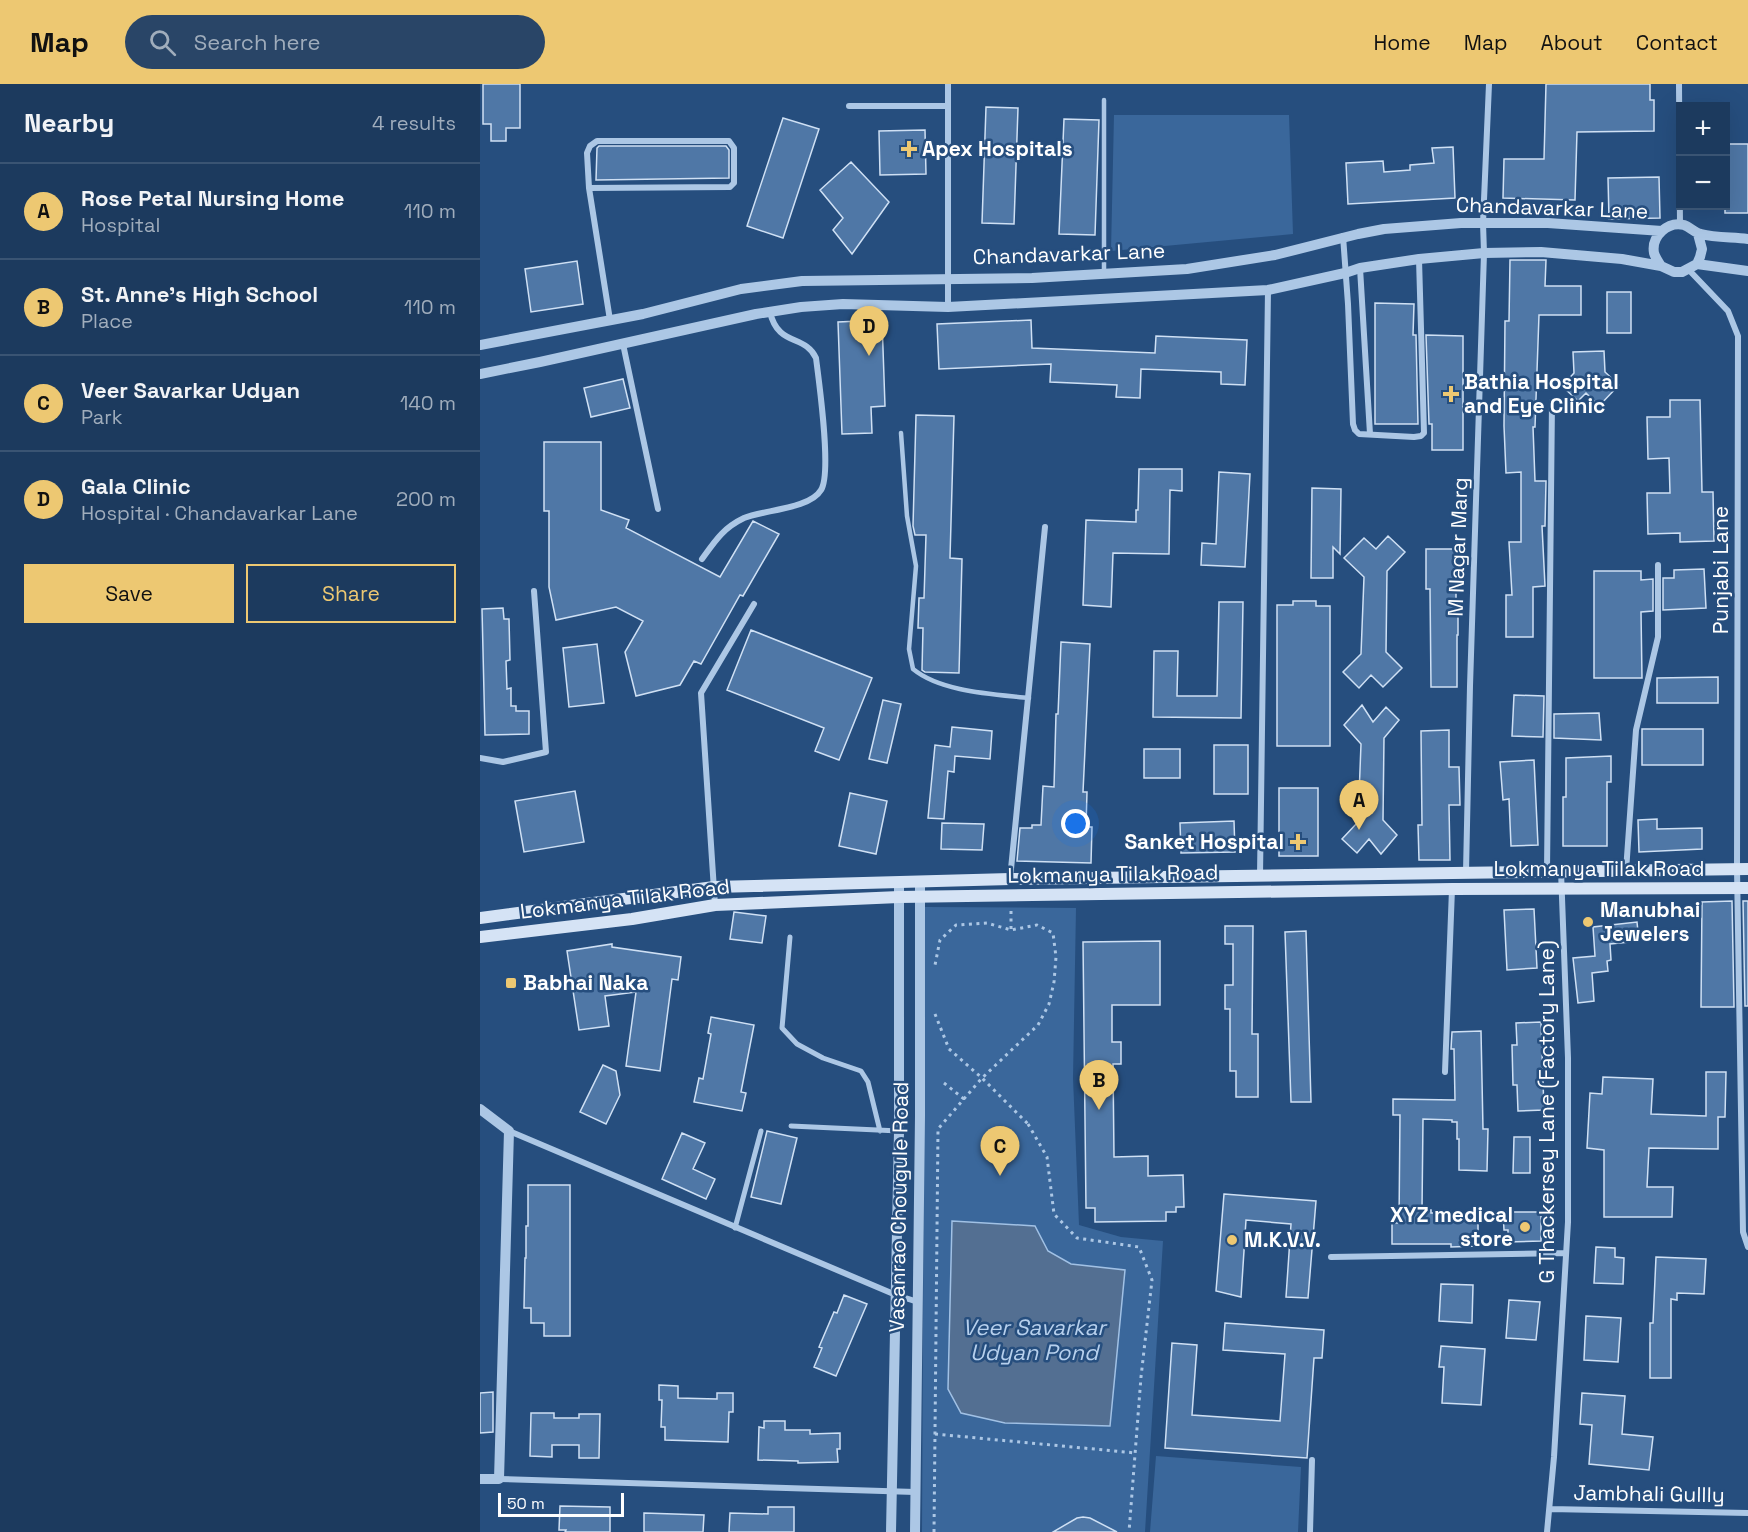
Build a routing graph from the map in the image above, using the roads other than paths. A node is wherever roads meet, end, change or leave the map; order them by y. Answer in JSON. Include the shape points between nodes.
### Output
{"nodes":[{"id":1,"x":948,"y":84,"type":"edge"},
{"id":2,"x":1489,"y":84,"type":"edge"},
{"id":3,"x":1679,"y":84,"type":"edge"},
{"id":4,"x":1104,"y":100,"type":"dead end"},
{"id":5,"x":849,"y":106,"type":"dead end"},
{"id":6,"x":948,"y":106,"type":"junction"},
{"id":7,"x":589,"y":188,"type":"junction"},
{"id":8,"x":1483,"y":224,"type":"junction"},
{"id":9,"x":1680,"y":225,"type":"junction"},
{"id":10,"x":1662,"y":231,"type":"junction"},
{"id":11,"x":1698,"y":234,"type":"junction"},
{"id":12,"x":1343,"y":236,"type":"junction"},
{"id":13,"x":1748,"y":239,"type":"edge"},
{"id":14,"x":1484,"y":254,"type":"junction"},
{"id":15,"x":1419,"y":259,"type":"junction"},
{"id":16,"x":1660,"y":266,"type":"junction"},
{"id":17,"x":1693,"y":266,"type":"junction"},
{"id":18,"x":1360,"y":268,"type":"junction"},
{"id":19,"x":1748,"y":271,"type":"edge"},
{"id":20,"x":1345,"y":273,"type":"junction"},
{"id":21,"x":1104,"y":274,"type":"junction"},
{"id":22,"x":948,"y":278,"type":"junction"},
{"id":23,"x":1268,"y":290,"type":"junction"},
{"id":24,"x":948,"y":307,"type":"junction"},
{"id":25,"x":770,"y":312,"type":"junction"},
{"id":26,"x":610,"y":320,"type":"junction"},
{"id":27,"x":623,"y":344,"type":"junction"},
{"id":28,"x":480,"y":345,"type":"edge"},
{"id":29,"x":480,"y":374,"type":"edge"},
{"id":30,"x":1552,"y":402,"type":"dead end"},
{"id":31,"x":902,"y":433,"type":"dead end"},
{"id":32,"x":1370,"y":434,"type":"junction"},
{"id":33,"x":658,"y":509,"type":"dead end"},
{"id":34,"x":1045,"y":527,"type":"dead end"},
{"id":35,"x":702,"y":559,"type":"dead end"},
{"id":36,"x":1658,"y":565,"type":"dead end"},
{"id":37,"x":534,"y":591,"type":"dead end"},
{"id":38,"x":754,"y":604,"type":"dead end"},
{"id":39,"x":1029,"y":698,"type":"junction"},
{"id":40,"x":480,"y":758,"type":"edge"},
{"id":41,"x":1743,"y":869,"type":"edge"},
{"id":42,"x":1547,"y":871,"type":"junction"},
{"id":43,"x":1561,"y":871,"type":"junction"},
{"id":44,"x":1626,"y":871,"type":"junction"},
{"id":45,"x":1466,"y":872,"type":"junction"},
{"id":46,"x":1260,"y":876,"type":"junction"},
{"id":47,"x":1010,"y":879,"type":"junction"},
{"id":48,"x":920,"y":882,"type":"junction"},
{"id":49,"x":899,"y":883,"type":"junction"},
{"id":50,"x":714,"y":887,"type":"junction"},
{"id":51,"x":1561,"y":888,"type":"junction"},
{"id":52,"x":1743,"y":888,"type":"edge"},
{"id":53,"x":1452,"y":889,"type":"junction"},
{"id":54,"x":899,"y":897,"type":"junction"},
{"id":55,"x":920,"y":897,"type":"junction"},
{"id":56,"x":715,"y":905,"type":"junction"},
{"id":57,"x":480,"y":918,"type":"edge"},
{"id":58,"x":790,"y":937,"type":"dead end"},
{"id":59,"x":480,"y":938,"type":"edge"},
{"id":60,"x":1445,"y":1072,"type":"dead end"},
{"id":61,"x":480,"y":1109,"type":"edge"},
{"id":62,"x":791,"y":1126,"type":"dead end"},
{"id":63,"x":509,"y":1131,"type":"junction"},
{"id":64,"x":761,"y":1131,"type":"dead end"},
{"id":65,"x":880,"y":1131,"type":"junction"},
{"id":66,"x":898,"y":1131,"type":"junction"},
{"id":67,"x":735,"y":1228,"type":"junction"},
{"id":68,"x":1748,"y":1247,"type":"edge"},
{"id":69,"x":1566,"y":1252,"type":"junction"},
{"id":70,"x":1331,"y":1257,"type":"dead end"},
{"id":71,"x":896,"y":1295,"type":"junction"},
{"id":72,"x":918,"y":1302,"type":"junction"},
{"id":73,"x":1312,"y":1460,"type":"dead end"},
{"id":74,"x":480,"y":1479,"type":"edge"},
{"id":75,"x":499,"y":1479,"type":"junction"},
{"id":76,"x":891,"y":1491,"type":"junction"},
{"id":77,"x":915,"y":1492,"type":"junction"},
{"id":78,"x":1550,"y":1509,"type":"junction"},
{"id":79,"x":1748,"y":1513,"type":"edge"},
{"id":80,"x":891,"y":1532,"type":"edge"},
{"id":81,"x":915,"y":1532,"type":"edge"},
{"id":82,"x":1310,"y":1532,"type":"edge"},
{"id":83,"x":1547,"y":1532,"type":"edge"}],
"edges":[{"from":1,"to":6,"type":"street"},
{"from":2,"to":8,"type":"street","name":"M Nagar Marg"},
{"from":3,"to":9,"type":"street"},
{"from":4,"to":21,"type":"lane"},
{"from":5,"to":6,"type":"street"},
{"from":6,"to":22,"type":"street"},
{"from":7,"to":7,"type":"street","via":[[730,187],[734,183],[734,148],[729,141],[597,141],[587,153]]},
{"from":7,"to":26,"type":"street"},
{"from":8,"to":10,"type":"street","name":"Chandavarkar Lane","via":[[1548,223]]},
{"from":8,"to":12,"type":"street","name":"Chandavarkar Lane","via":[[1384,229]]},
{"from":8,"to":14,"type":"street","name":"M Nagar Marg"},
{"from":9,"to":10,"type":"street","name":"Chandavarkar Lane"},
{"from":9,"to":11,"type":"street"},
{"from":10,"to":16,"type":"street","name":"Chandavarkar Lane","via":[[1654,252]]},
{"from":11,"to":13,"type":"street"},
{"from":11,"to":17,"type":"street","via":[[1702,249]]},
{"from":12,"to":20,"type":"street"},
{"from":12,"to":21,"type":"street","name":"Chandavarkar Lane","via":[[1235,262]]},
{"from":14,"to":15,"type":"street"},
{"from":14,"to":16,"type":"street","via":[[1541,252]]},
{"from":14,"to":45,"type":"street","name":"M Nagar Marg"},
{"from":15,"to":18,"type":"street"},
{"from":15,"to":32,"type":"street","via":[[1424,433],[1414,437]]},
{"from":16,"to":17,"type":"street","via":[[1674,272]]},
{"from":17,"to":19,"type":"street"},
{"from":17,"to":41,"type":"street","name":"Punjabi Lane","via":[[1728,311],[1737,336]]},
{"from":18,"to":20,"type":"street"},
{"from":18,"to":32,"type":"street"},
{"from":20,"to":23,"type":"street"},
{"from":20,"to":32,"type":"street","via":[[1353,424],[1359,434]]},
{"from":21,"to":22,"type":"street","name":"Chandavarkar Lane"},
{"from":22,"to":24,"type":"street"},
{"from":22,"to":26,"type":"street","name":"Chandavarkar Lane","via":[[802,281],[761,286]]},
{"from":23,"to":24,"type":"street"},
{"from":23,"to":46,"type":"street"},
{"from":24,"to":25,"type":"street","via":[[843,304]]},
{"from":25,"to":27,"type":"street"},
{"from":25,"to":35,"type":"street","via":[[780,333],[813,351],[816,357],[826,475],[821,490],[811,499],[745,518],[722,532]]},
{"from":26,"to":28,"type":"street","name":"Chandavarkar Lane"},
{"from":27,"to":29,"type":"street"},
{"from":27,"to":33,"type":"street"},
{"from":30,"to":42,"type":"street"},
{"from":31,"to":39,"type":"lane","via":[[907,516],[916,566],[909,650],[913,669],[923,677],[968,691]]},
{"from":34,"to":39,"type":"street"},
{"from":36,"to":44,"type":"street","via":[[1658,637],[1636,730]]},
{"from":37,"to":40,"type":"street","via":[[546,752],[503,762]]},
{"from":38,"to":50,"type":"street","via":[[701,693]]},
{"from":39,"to":47,"type":"street"},
{"from":41,"to":44,"type":"main road","name":"Lokmanya Tilak Road"},
{"from":41,"to":52,"type":"street","name":"Punjabi Lane"},
{"from":42,"to":43,"type":"main road","name":"Lokmanya Tilak Road"},
{"from":42,"to":45,"type":"main road","name":"Lokmanya Tilak Road"},
{"from":43,"to":44,"type":"main road","name":"Lokmanya Tilak Road"},
{"from":43,"to":51,"type":"street","name":"G Thackersey Lane (Factory Lane)"},
{"from":45,"to":46,"type":"main road","name":"Lokmanya Tilak Road"},
{"from":46,"to":47,"type":"main road","name":"Lokmanya Tilak Road"},
{"from":47,"to":48,"type":"main road","name":"Lokmanya Tilak Road"},
{"from":48,"to":49,"type":"main road","name":"Lokmanya Tilak Road"},
{"from":48,"to":55,"type":"street","name":"Vasanrao Chougule Road"},
{"from":49,"to":50,"type":"main road","name":"Lokmanya Tilak Road"},
{"from":49,"to":54,"type":"street","name":"Vasanrao Chougule Road"},
{"from":50,"to":56,"type":"street"},
{"from":50,"to":57,"type":"main road","name":"Lokmanya Tilak Road"},
{"from":51,"to":52,"type":"main road","name":"Lokmanya Tilak Road"},
{"from":51,"to":53,"type":"main road","name":"Lokmanya Tilak Road"},
{"from":51,"to":69,"type":"street","name":"G Thackersey Lane (Factory Lane)","via":[[1568,1058]]},
{"from":52,"to":68,"type":"street","name":"Punjabi Lane","via":[[1743,1232]]},
{"from":53,"to":55,"type":"main road","name":"Lokmanya Tilak Road"},
{"from":53,"to":60,"type":"street"},
{"from":54,"to":55,"type":"main road","name":"Lokmanya Tilak Road"},
{"from":54,"to":56,"type":"main road","name":"Lokmanya Tilak Road"},
{"from":54,"to":66,"type":"street","name":"Vasanrao Chougule Road"},
{"from":55,"to":72,"type":"street","name":"Vasanrao Chougule Road"},
{"from":56,"to":59,"type":"main road","name":"Lokmanya Tilak Road"},
{"from":58,"to":65,"type":"street","via":[[782,1028],[797,1044],[861,1071],[868,1082]]},
{"from":61,"to":63,"type":"street"},
{"from":62,"to":65,"type":"street"},
{"from":63,"to":67,"type":"street"},
{"from":63,"to":75,"type":"street"},
{"from":64,"to":67,"type":"street"},
{"from":65,"to":66,"type":"street"},
{"from":66,"to":71,"type":"street","name":"Vasanrao Chougule Road"},
{"from":67,"to":71,"type":"street"},
{"from":69,"to":70,"type":"street"},
{"from":69,"to":78,"type":"street","name":"G Thackersey Lane (Factory Lane)"},
{"from":71,"to":72,"type":"street"},
{"from":71,"to":76,"type":"street","name":"Vasanrao Chougule Road"},
{"from":72,"to":77,"type":"street","name":"Vasanrao Chougule Road"},
{"from":73,"to":82,"type":"street"},
{"from":74,"to":75,"type":"street"},
{"from":75,"to":76,"type":"street"},
{"from":76,"to":77,"type":"street"},
{"from":76,"to":80,"type":"street","name":"Vasanrao Chougule Road"},
{"from":77,"to":81,"type":"street","name":"Vasanrao Chougule Road"},
{"from":78,"to":79,"type":"street","name":"Jambhali Gullly"},
{"from":78,"to":83,"type":"street","name":"G Thackersey Lane (Factory Lane)"}]}
